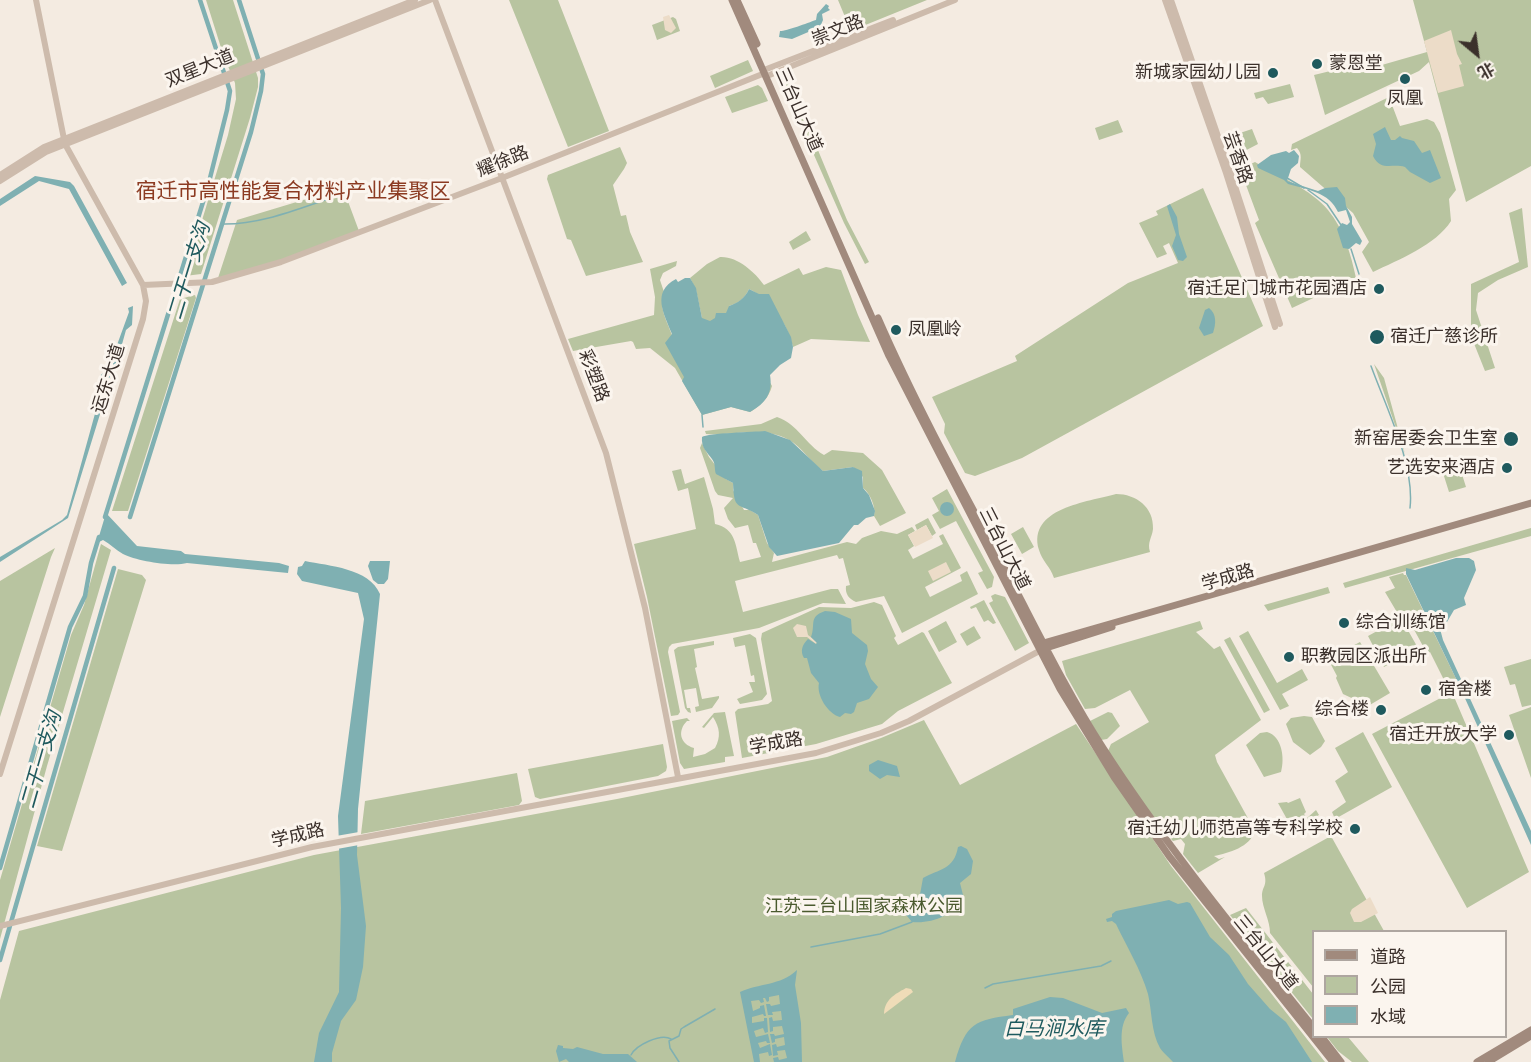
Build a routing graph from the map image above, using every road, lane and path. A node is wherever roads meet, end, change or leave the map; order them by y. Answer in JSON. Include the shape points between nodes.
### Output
{"nodes":[{"id":1,"x":36,"y":0,"type":"edge"},
{"id":2,"x":415,"y":0,"type":"edge"},
{"id":3,"x":432,"y":0,"type":"edge"},
{"id":4,"x":732,"y":0,"type":"edge"},
{"id":5,"x":738,"y":0,"type":"edge"},
{"id":6,"x":944,"y":0,"type":"edge"},
{"id":7,"x":955,"y":0,"type":"edge"},
{"id":8,"x":1165,"y":0,"type":"edge"},
{"id":9,"x":1171,"y":0,"type":"edge"},
{"id":10,"x":267,"y":61,"type":"junction"},
{"id":11,"x":767,"y":72,"type":"junction"},
{"id":12,"x":64,"y":142,"type":"junction"},
{"id":13,"x":0,"y":175,"type":"edge"},
{"id":14,"x":502,"y":178,"type":"junction"},
{"id":15,"x":0,"y":181,"type":"edge"},
{"id":16,"x":143,"y":285,"type":"junction"},
{"id":17,"x":1531,"y":505,"type":"edge"},
{"id":18,"x":1041,"y":647,"type":"junction"},
{"id":19,"x":0,"y":774,"type":"edge"},
{"id":20,"x":678,"y":777,"type":"junction"},
{"id":21,"x":0,"y":926,"type":"edge"},
{"id":22,"x":1312,"y":1025,"type":"edge"},
{"id":23,"x":1531,"y":1030,"type":"edge"},
{"id":24,"x":1312,"y":1036,"type":"edge"},
{"id":25,"x":1531,"y":1036,"type":"edge"},
{"id":26,"x":1314,"y":1038,"type":"edge"},
{"id":27,"x":1323,"y":1038,"type":"edge"},
{"id":28,"x":1333,"y":1062,"type":"edge"},
{"id":29,"x":1341,"y":1062,"type":"edge"},
{"id":30,"x":1477,"y":1062,"type":"edge"},
{"id":31,"x":1488,"y":1062,"type":"edge"}],
"edges":[{"from":1,"to":12,"type":"street","name":"运东大道"},
{"from":2,"to":10,"type":"street"},
{"from":3,"to":10,"type":"street"},
{"from":3,"to":14,"type":"street","name":"彩塑路"},
{"from":4,"to":11,"type":"main road","name":"三台山大道"},
{"from":5,"to":11,"type":"main road","name":"三台山大道"},
{"from":6,"to":11,"type":"street","name":"崇文路"},
{"from":7,"to":11,"type":"street","name":"崇文路"},
{"from":8,"to":9,"type":"street","name":"芸香路","via":[[1278,326],[1230,169]]},
{"from":10,"to":12,"type":"street","name":"双星大道"},
{"from":11,"to":14,"type":"street","name":"耀徐路"},
{"from":11,"to":18,"type":"main road","name":"三台山大道","via":[[893,354]]},
{"from":12,"to":13,"type":"street","name":"双星大道","via":[[44,147]]},
{"from":12,"to":15,"type":"street","name":"双星大道"},
{"from":12,"to":16,"type":"street","name":"运东大道"},
{"from":14,"to":16,"type":"street","name":"耀徐路","via":[[248,273],[212,282]]},
{"from":14,"to":20,"type":"street","name":"彩塑路","via":[[606,453],[645,608]]},
{"from":16,"to":19,"type":"street","name":"运东大道","via":[[143,319]]},
{"from":17,"to":18,"type":"main road","name":"学成路"},
{"from":18,"to":20,"type":"street","name":"学成路","via":[[881,733],[816,753]]},
{"from":18,"to":22,"type":"main road","name":"三台山大道","via":[[1142,806]]},
{"from":18,"to":24,"type":"main road","name":"三台山大道","via":[[1083,728],[1147,826]]},
{"from":20,"to":21,"type":"street","name":"学成路","via":[[336,843]]},
{"from":23,"to":30,"type":"main road"},
{"from":25,"to":31,"type":"main road"},
{"from":26,"to":28,"type":"main road","name":"三台山大道"},
{"from":27,"to":29,"type":"main road"}]}
